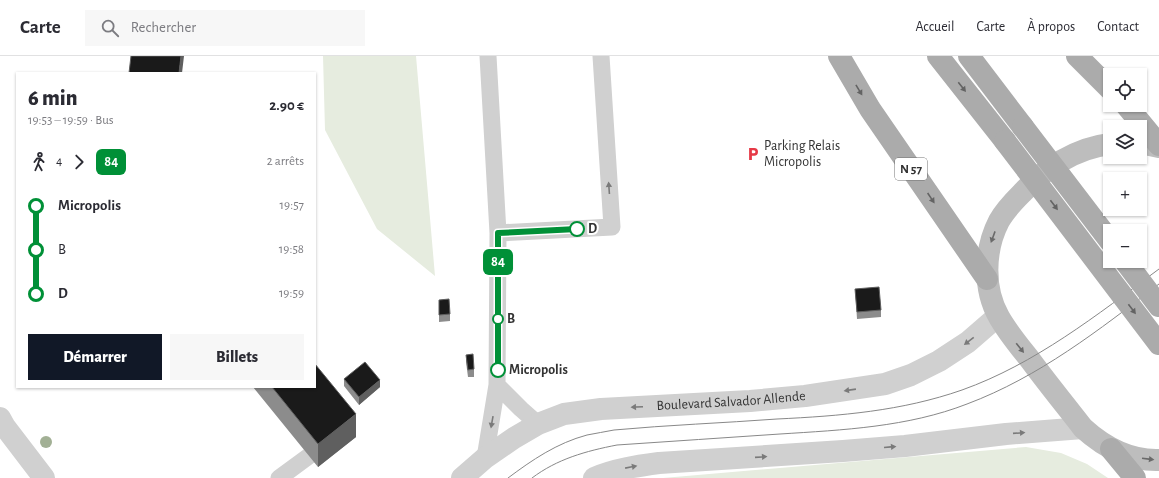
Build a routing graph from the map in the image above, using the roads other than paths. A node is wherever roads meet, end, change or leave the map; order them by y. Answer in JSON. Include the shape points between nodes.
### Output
{"nodes":[{"id":1,"x":488,"y":56,"type":"edge"},
{"id":2,"x":601,"y":56,"type":"edge"},
{"id":3,"x":839,"y":56,"type":"edge"},
{"id":4,"x":938,"y":56,"type":"edge"},
{"id":5,"x":969,"y":56,"type":"edge"},
{"id":6,"x":1077,"y":56,"type":"edge"},
{"id":7,"x":1103,"y":82,"type":"edge"},
{"id":8,"x":1132,"y":112,"type":"edge"},
{"id":9,"x":1147,"y":144,"type":"edge"},
{"id":10,"x":1103,"y":145,"type":"edge"},
{"id":11,"x":1159,"y":146,"type":"edge"},
{"id":12,"x":1103,"y":232,"type":"edge"},
{"id":13,"x":498,"y":233,"type":"junction"},
{"id":14,"x":1130,"y":268,"type":"edge"},
{"id":15,"x":987,"y":280,"type":"junction"},
{"id":16,"x":1159,"y":306,"type":"edge"},
{"id":17,"x":998,"y":316,"type":"junction"},
{"id":18,"x":1159,"y":344,"type":"edge"},
{"id":19,"x":497,"y":385,"type":"junction"},
{"id":20,"x":0,"y":418,"type":"edge"},
{"id":21,"x":538,"y":424,"type":"junction"},
{"id":22,"x":1083,"y":428,"type":"junction"},
{"id":23,"x":1111,"y":449,"type":"junction"},
{"id":24,"x":309,"y":456,"type":"edge"},
{"id":25,"x":485,"y":458,"type":"junction"},
{"id":26,"x":1159,"y":460,"type":"edge"},
{"id":27,"x":44,"y":478,"type":"edge"},
{"id":28,"x":279,"y":478,"type":"edge"},
{"id":29,"x":462,"y":478,"type":"edge"},
{"id":30,"x":594,"y":478,"type":"edge"},
{"id":31,"x":1135,"y":478,"type":"edge"}],
"edges":[{"from":1,"to":13,"type":"lane"},
{"from":13,"to":2,"type":"lane","one_way":true,"via":[[612,227]]},
{"from":3,"to":15,"type":"main road","number":"N 57","one_way":true,"via":[[870,109]]},
{"from":4,"to":18,"type":"main road","one_way":true,"bridge":true},
{"from":5,"to":12,"type":"main road","bridge":true},
{"from":6,"to":7,"type":"main road"},
{"from":8,"to":11,"type":"main road"},
{"from":9,"to":11,"type":"main road"},
{"from":10,"to":15,"type":"main road","one_way":true,"via":[[1081,151],[1054,164],[1030,183],[1012,203],[999,221],[990,247]]},
{"from":13,"to":19,"type":"lane"},
{"from":14,"to":16,"type":"main road","bridge":true},
{"from":15,"to":17,"type":"main road"},
{"from":17,"to":21,"type":"street","name":"Boulevard Salvador Allende","one_way":true,"via":[[968,342],[939,361],[886,384],[750,402],[601,409],[564,414]]},
{"from":17,"to":22,"type":"main road","one_way":true,"via":[[1012,338]]},
{"from":19,"to":21,"type":"lane"},
{"from":19,"to":25,"type":"lane","one_way":true},
{"from":20,"to":27,"type":"street"},
{"from":21,"to":25,"type":"street","name":"Boulevard Salvador Allende"},
{"from":22,"to":23,"type":"main road"},
{"from":30,"to":22,"type":"street","one_way":true,"via":[[631,467],[659,463],[874,448]]},
{"from":23,"to":26,"type":"main road","one_way":true,"via":[[1134,458]]},
{"from":23,"to":31,"type":"main road"},
{"from":24,"to":28,"type":"lane"},
{"from":25,"to":29,"type":"street","name":"Boulevard Salvador Allende"}]}
